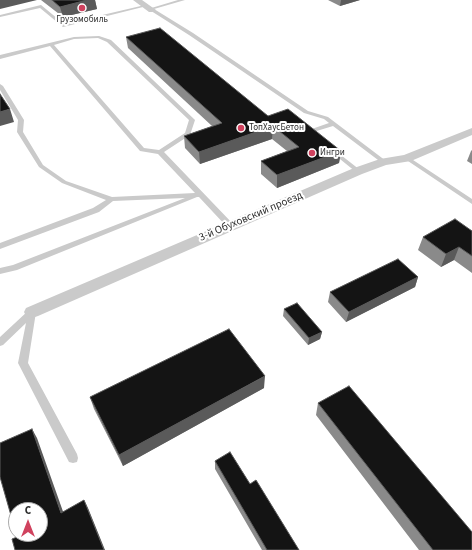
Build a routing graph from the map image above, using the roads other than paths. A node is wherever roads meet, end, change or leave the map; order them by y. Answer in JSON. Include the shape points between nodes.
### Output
{"nodes":[{"id":1,"x":137,"y":0,"type":"edge"},
{"id":2,"x":183,"y":0,"type":"edge"},
{"id":3,"x":149,"y":8,"type":"junction"},
{"id":4,"x":0,"y":16,"type":"edge"},
{"id":5,"x":51,"y":44,"type":"junction"},
{"id":6,"x":0,"y":57,"type":"edge"},
{"id":7,"x":0,"y":86,"type":"edge"},
{"id":8,"x":301,"y":108,"type":"junction"},
{"id":9,"x":291,"y":112,"type":"edge"},
{"id":10,"x":334,"y":124,"type":"junction"},
{"id":11,"x":303,"y":127,"type":"edge"},
{"id":12,"x":472,"y":131,"type":"edge"},
{"id":13,"x":308,"y":132,"type":"junction"},
{"id":14,"x":315,"y":137,"type":"edge"},
{"id":15,"x":327,"y":147,"type":"edge"},
{"id":16,"x":160,"y":152,"type":"junction"},
{"id":17,"x":407,"y":158,"type":"junction"},
{"id":18,"x":384,"y":162,"type":"junction"},
{"id":19,"x":358,"y":171,"type":"junction"},
{"id":20,"x":201,"y":194,"type":"junction"},
{"id":21,"x":111,"y":199,"type":"junction"},
{"id":22,"x":472,"y":202,"type":"edge"},
{"id":23,"x":230,"y":225,"type":"junction"},
{"id":24,"x":0,"y":246,"type":"edge"},
{"id":25,"x":0,"y":271,"type":"edge"},
{"id":26,"x":32,"y":312,"type":"junction"},
{"id":27,"x":0,"y":342,"type":"edge"},
{"id":28,"x":73,"y":458,"type":"dead end"}],
"edges":[{"from":1,"to":3,"type":"street"},
{"from":2,"to":3,"type":"lane"},
{"from":3,"to":4,"type":"lane","via":[[63,26],[41,6]]},
{"from":3,"to":8,"type":"lane"},
{"from":5,"to":6,"type":"lane"},
{"from":5,"to":16,"type":"lane","via":[[142,150]]},
{"from":5,"to":16,"type":"lane","via":[[87,37],[99,37],[109,41],[192,120],[188,134]]},
{"from":7,"to":21,"type":"lane","via":[[21,120],[20,132],[41,166],[64,182]]},
{"from":8,"to":9,"type":"lane"},
{"from":8,"to":10,"type":"lane"},
{"from":10,"to":13,"type":"lane"},
{"from":10,"to":18,"type":"lane"},
{"from":11,"to":13,"type":"lane"},
{"from":12,"to":17,"type":"street","name":"3-й Обуховский проезд"},
{"from":13,"to":14,"type":"lane"},
{"from":15,"to":19,"type":"lane"},
{"from":16,"to":20,"type":"lane"},
{"from":17,"to":18,"type":"street","name":"3-й Обуховский проезд"},
{"from":17,"to":22,"type":"lane"},
{"from":18,"to":19,"type":"street","name":"3-й Обуховский проезд"},
{"from":19,"to":23,"type":"street","name":"3-й Обуховский проезд"},
{"from":20,"to":21,"type":"lane"},
{"from":20,"to":23,"type":"lane"},
{"from":20,"to":25,"type":"lane","via":[[14,268]]},
{"from":21,"to":24,"type":"lane","via":[[96,210]]},
{"from":23,"to":26,"type":"street","name":"3-й Обуховский проезд"},
{"from":26,"to":27,"type":"lane"},
{"from":26,"to":28,"type":"lane","via":[[23,362]]}]}
